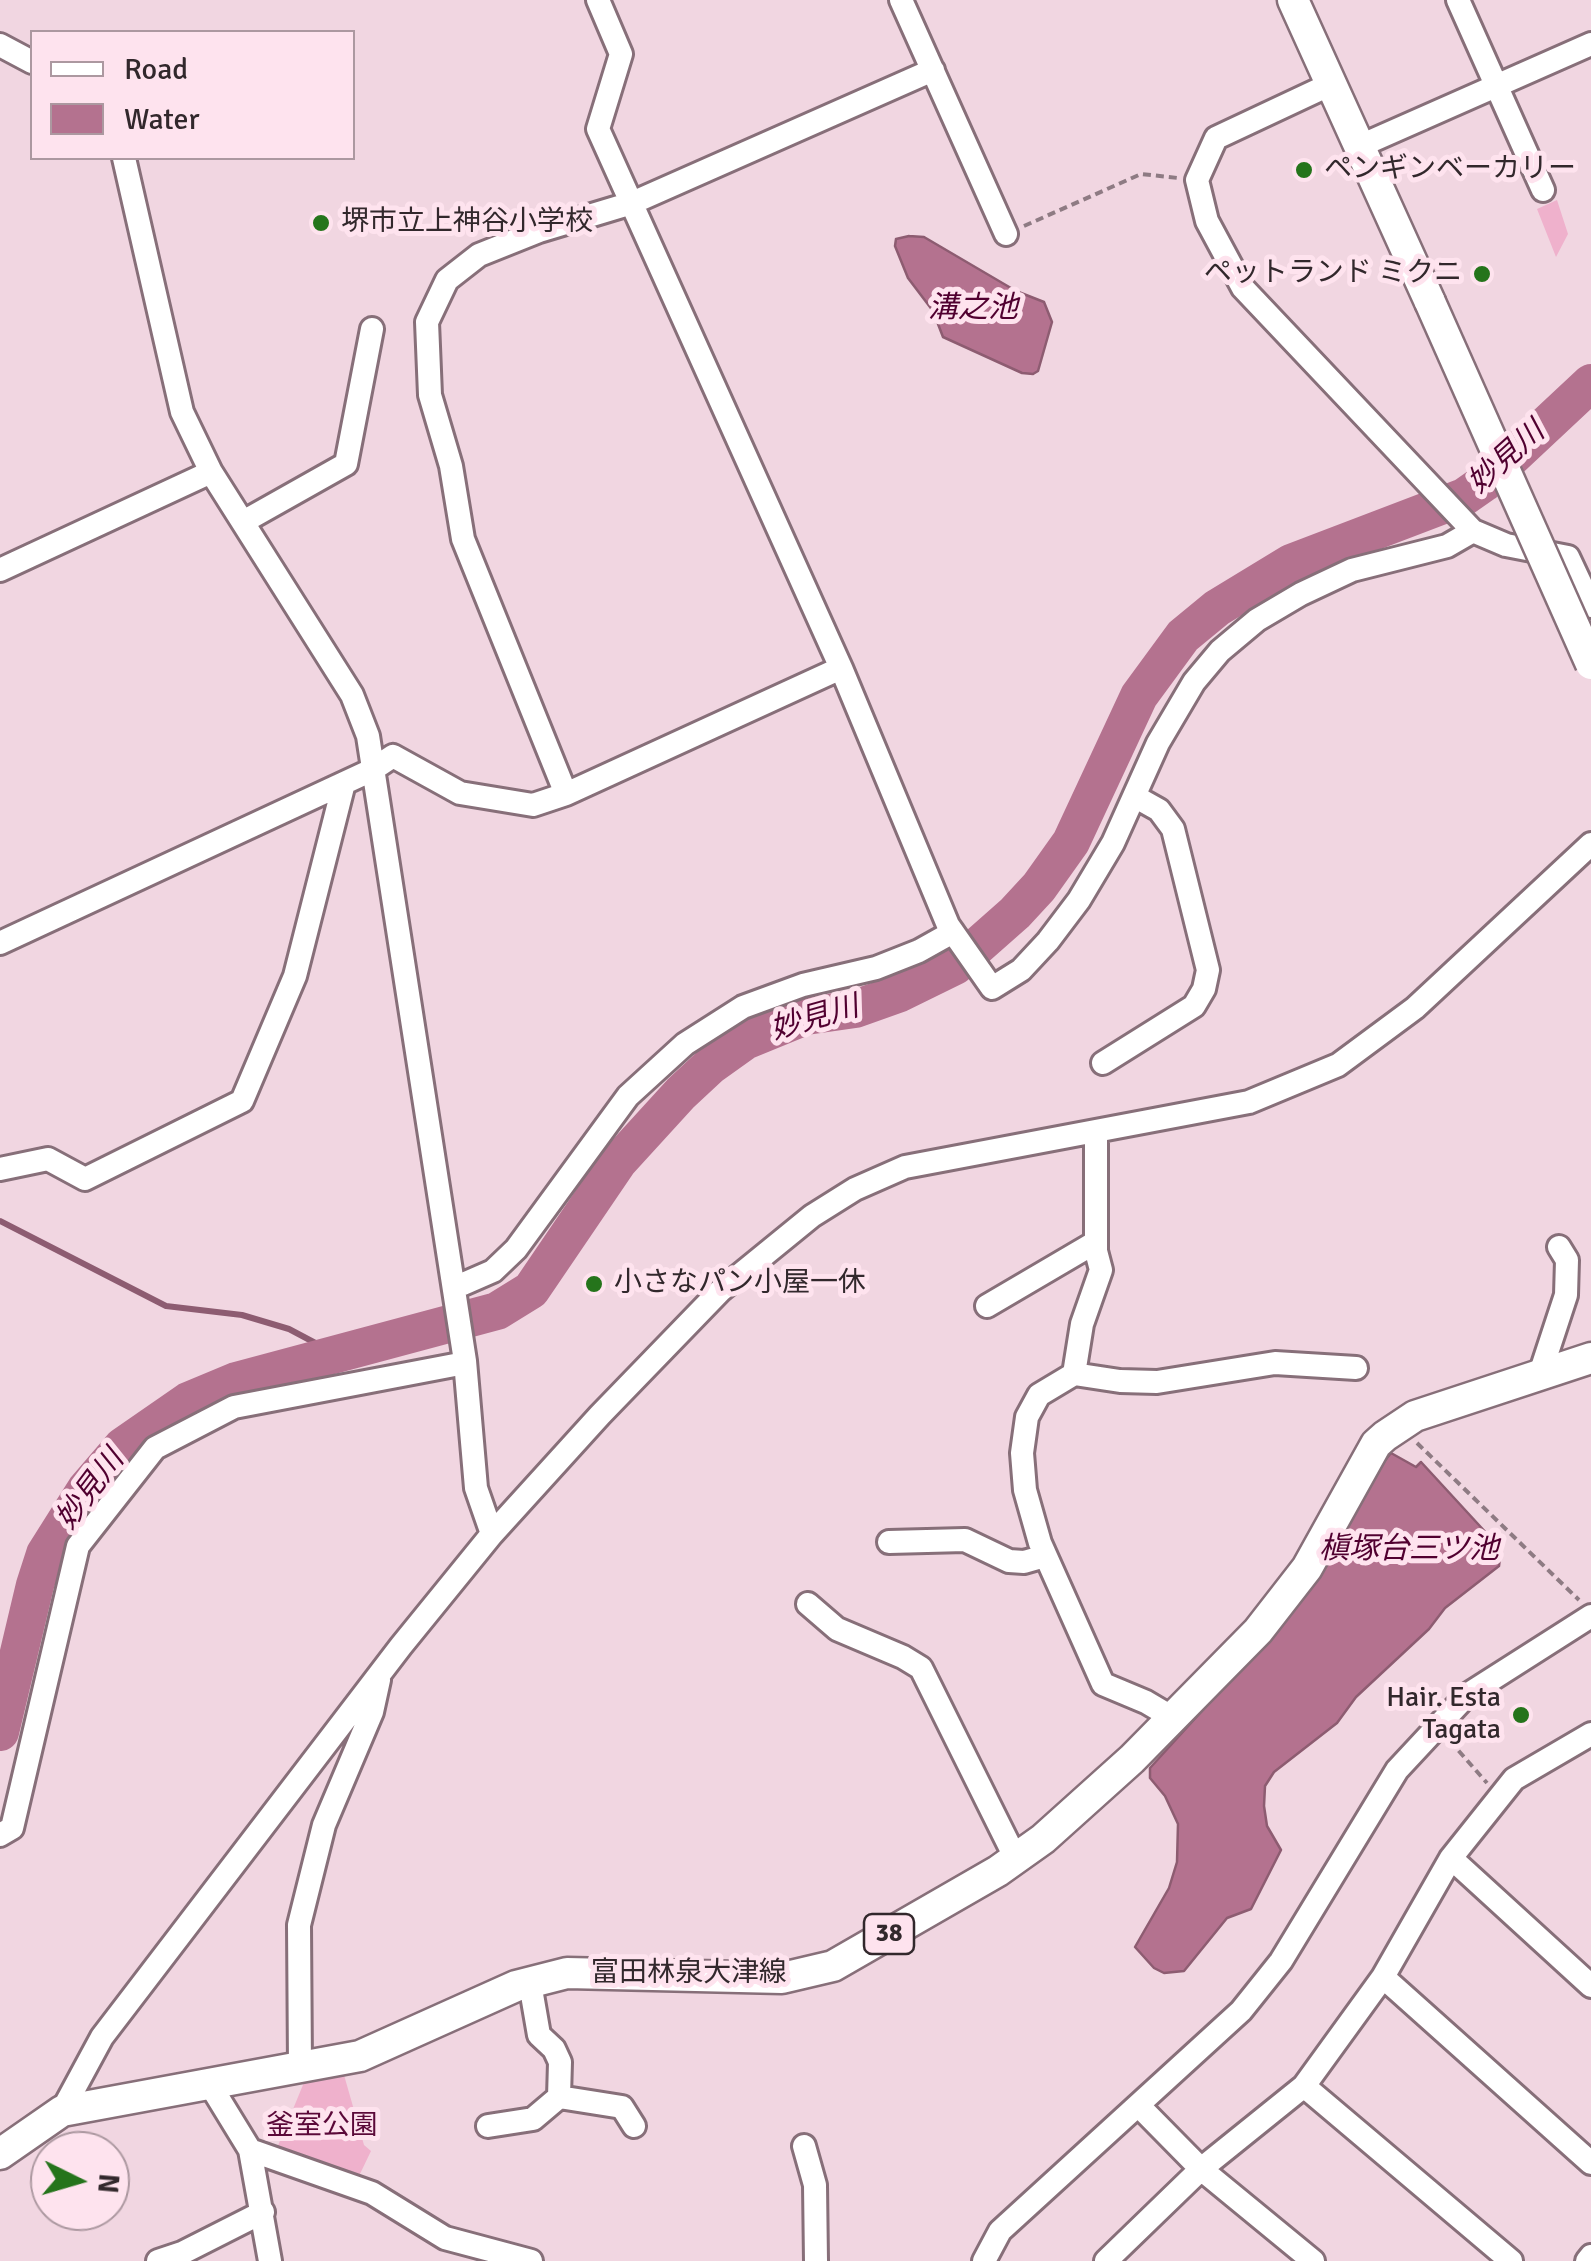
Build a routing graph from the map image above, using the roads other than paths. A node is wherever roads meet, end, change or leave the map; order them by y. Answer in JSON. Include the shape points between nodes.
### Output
{"nodes":[{"id":1,"x":598,"y":0,"type":"edge"},
{"id":2,"x":900,"y":0,"type":"edge"},
{"id":3,"x":1293,"y":0,"type":"edge"},
{"id":4,"x":1458,"y":0,"type":"edge"},
{"id":5,"x":1591,"y":44,"type":"edge"},
{"id":6,"x":0,"y":45,"type":"edge"},
{"id":7,"x":30,"y":61,"type":"edge"},
{"id":8,"x":933,"y":70,"type":"junction"},
{"id":9,"x":1331,"y":84,"type":"junction"},
{"id":10,"x":1496,"y":86,"type":"junction"},
{"id":11,"x":1360,"y":146,"type":"junction"},
{"id":12,"x":124,"y":160,"type":"edge"},
{"id":13,"x":1542,"y":190,"type":"dead end"},
{"id":14,"x":632,"y":203,"type":"junction"},
{"id":15,"x":1006,"y":234,"type":"road end"},
{"id":16,"x":372,"y":329,"type":"dead end"},
{"id":17,"x":211,"y":472,"type":"junction"},
{"id":18,"x":244,"y":522,"type":"junction"},
{"id":19,"x":1473,"y":531,"type":"junction"},
{"id":20,"x":0,"y":570,"type":"edge"},
{"id":21,"x":1591,"y":606,"type":"edge"},
{"id":22,"x":1591,"y":664,"type":"edge"},
{"id":23,"x":842,"y":668,"type":"junction"},
{"id":24,"x":372,"y":770,"type":"junction"},
{"id":25,"x":344,"y":783,"type":"junction"},
{"id":26,"x":566,"y":794,"type":"junction"},
{"id":27,"x":1134,"y":796,"type":"junction"},
{"id":28,"x":1591,"y":844,"type":"edge"},
{"id":29,"x":953,"y":932,"type":"junction"},
{"id":30,"x":0,"y":943,"type":"edge"},
{"id":31,"x":1103,"y":1063,"type":"dead end"},
{"id":32,"x":1096,"y":1131,"type":"junction"},
{"id":33,"x":0,"y":1169,"type":"edge"},
{"id":34,"x":1096,"y":1242,"type":"junction"},
{"id":35,"x":1559,"y":1247,"type":"dead end"},
{"id":36,"x":1580,"y":1274,"type":"edge"},
{"id":37,"x":454,"y":1289,"type":"junction"},
{"id":38,"x":987,"y":1306,"type":"dead end"},
{"id":39,"x":1591,"y":1358,"type":"edge"},
{"id":40,"x":465,"y":1362,"type":"junction"},
{"id":41,"x":1356,"y":1368,"type":"dead end"},
{"id":42,"x":1074,"y":1374,"type":"junction"},
{"id":43,"x":1540,"y":1374,"type":"junction"},
{"id":44,"x":492,"y":1534,"type":"junction"},
{"id":45,"x":889,"y":1542,"type":"dead end"},
{"id":46,"x":1045,"y":1556,"type":"junction"},
{"id":47,"x":808,"y":1604,"type":"dead end"},
{"id":48,"x":1591,"y":1613,"type":"edge"},
{"id":49,"x":381,"y":1672,"type":"junction"},
{"id":50,"x":1173,"y":1718,"type":"junction"},
{"id":51,"x":1589,"y":1739,"type":"edge"},
{"id":52,"x":0,"y":1835,"type":"edge"},
{"id":53,"x":1016,"y":1858,"type":"junction"},
{"id":54,"x":1451,"y":1858,"type":"junction"},
{"id":55,"x":1383,"y":1976,"type":"junction"},
{"id":56,"x":530,"y":1983,"type":"junction"},
{"id":57,"x":1591,"y":1986,"type":"edge"},
{"id":58,"x":300,"y":2067,"type":"junction"},
{"id":59,"x":209,"y":2083,"type":"junction"},
{"id":60,"x":1304,"y":2086,"type":"junction"},
{"id":61,"x":559,"y":2097,"type":"junction"},
{"id":62,"x":1139,"y":2106,"type":"junction"},
{"id":63,"x":62,"y":2111,"type":"junction"},
{"id":64,"x":488,"y":2126,"type":"dead end"},
{"id":65,"x":634,"y":2126,"type":"dead end"},
{"id":66,"x":804,"y":2146,"type":"dead end"},
{"id":67,"x":250,"y":2150,"type":"junction"},
{"id":68,"x":0,"y":2154,"type":"edge"},
{"id":69,"x":1591,"y":2163,"type":"edge"},
{"id":70,"x":1201,"y":2169,"type":"junction"},
{"id":71,"x":263,"y":2212,"type":"junction"},
{"id":72,"x":1110,"y":2260,"type":"edge"},
{"id":73,"x":158,"y":2261,"type":"edge"},
{"id":74,"x":270,"y":2261,"type":"edge"},
{"id":75,"x":531,"y":2261,"type":"edge"},
{"id":76,"x":816,"y":2261,"type":"edge"},
{"id":77,"x":984,"y":2261,"type":"edge"},
{"id":78,"x":1313,"y":2261,"type":"edge"},
{"id":79,"x":1510,"y":2261,"type":"edge"}],
"edges":[{"from":1,"to":14,"type":"street","via":[[622,54],[598,129]]},
{"from":2,"to":8,"type":"street"},
{"from":3,"to":9,"type":"main road"},
{"from":4,"to":10,"type":"street"},
{"from":5,"to":10,"type":"street"},
{"from":6,"to":7,"type":"street"},
{"from":8,"to":14,"type":"street"},
{"from":8,"to":15,"type":"street"},
{"from":9,"to":11,"type":"main road"},
{"from":9,"to":19,"type":"street","via":[[1216,138],[1197,180],[1207,221],[1243,288]]},
{"from":10,"to":11,"type":"street"},
{"from":10,"to":13,"type":"street"},
{"from":11,"to":22,"type":"main road","bridge":true},
{"from":12,"to":17,"type":"street","via":[[182,412]]},
{"from":14,"to":23,"type":"street"},
{"from":14,"to":26,"type":"street","via":[[478,255],[447,280],[427,322],[430,395],[463,538]]},
{"from":16,"to":18,"type":"street","via":[[346,464]]},
{"from":17,"to":18,"type":"street"},
{"from":17,"to":20,"type":"street"},
{"from":18,"to":24,"type":"street","via":[[352,695]]},
{"from":19,"to":21,"type":"street","via":[[1506,545],[1568,556]]},
{"from":19,"to":27,"type":"street","via":[[1447,546],[1352,570],[1257,620],[1194,682]]},
{"from":23,"to":26,"type":"street"},
{"from":23,"to":29,"type":"street"},
{"from":24,"to":25,"type":"street"},
{"from":24,"to":26,"type":"street","via":[[393,756],[460,794],[533,806]]},
{"from":24,"to":37,"type":"street"},
{"from":25,"to":30,"type":"street"},
{"from":25,"to":33,"type":"street","via":[[295,976],[242,1101],[85,1179],[48,1159]]},
{"from":27,"to":29,"type":"street","via":[[1079,900],[1021,970],[992,988]]},
{"from":27,"to":31,"type":"street","via":[[1159,810],[1172,830],[1208,970],[1194,1006]]},
{"from":28,"to":32,"type":"street","via":[[1415,1008],[1338,1064],[1249,1102]]},
{"from":29,"to":37,"type":"street","via":[[876,968],[802,984],[744,1007],[685,1044],[628,1096],[516,1249],[493,1271]]},
{"from":32,"to":34,"type":"street"},
{"from":32,"to":44,"type":"street","via":[[905,1168],[812,1216],[720,1291]]},
{"from":34,"to":38,"type":"street"},
{"from":34,"to":42,"type":"street","via":[[1101,1270]]},
{"from":35,"to":36,"type":"street"},
{"from":36,"to":43,"type":"street","via":[[1566,1295]]},
{"from":37,"to":40,"type":"street"},
{"from":39,"to":43,"type":"main road","name":"富田林泉大津線","number":"38"},
{"from":40,"to":44,"type":"street","via":[[476,1488]]},
{"from":40,"to":52,"type":"street","via":[[234,1407],[154,1448],[78,1546],[12,1828]]},
{"from":41,"to":42,"type":"street","via":[[1276,1363],[1157,1382]]},
{"from":42,"to":46,"type":"street","via":[[1039,1396],[1027,1417],[1024,1490]]},
{"from":43,"to":50,"type":"main road","name":"富田林泉大津線","number":"38","via":[[1415,1416],[1376,1444],[1295,1584]]},
{"from":44,"to":49,"type":"street"},
{"from":45,"to":46,"type":"street","via":[[966,1540],[1009,1562]]},
{"from":46,"to":50,"type":"street","via":[[1103,1684]]},
{"from":47,"to":53,"type":"street","via":[[837,1629],[921,1668]]},
{"from":48,"to":62,"type":"street","via":[[1468,1696],[1397,1770],[1282,1960]]},
{"from":49,"to":58,"type":"street","via":[[372,1712],[324,1825],[298,1925]]},
{"from":49,"to":63,"type":"street","via":[[102,2036]]},
{"from":50,"to":53,"type":"main road","name":"富田林泉大津線","number":"38"},
{"from":51,"to":54,"type":"street","via":[[1514,1779]]},
{"from":53,"to":56,"type":"main road","name":"富田林泉大津線","number":"38","via":[[833,1966],[782,1978],[567,1973]]},
{"from":54,"to":55,"type":"street"},
{"from":54,"to":57,"type":"street"},
{"from":55,"to":60,"type":"street"},
{"from":55,"to":69,"type":"street"},
{"from":56,"to":58,"type":"main road","name":"富田林泉大津線","number":"38","via":[[360,2056]]},
{"from":56,"to":61,"type":"street","via":[[539,2036],[560,2062]]},
{"from":58,"to":59,"type":"main road","name":"富田林泉大津線","number":"38"},
{"from":59,"to":63,"type":"main road","name":"富田林泉大津線","number":"38"},
{"from":59,"to":67,"type":"street"},
{"from":60,"to":70,"type":"street"},
{"from":60,"to":79,"type":"street"},
{"from":61,"to":64,"type":"street","via":[[533,2119]]},
{"from":61,"to":65,"type":"street","via":[[622,2107]]},
{"from":62,"to":70,"type":"street"},
{"from":62,"to":77,"type":"street","via":[[1000,2231]]},
{"from":63,"to":68,"type":"main road","name":"富田林泉大津線","number":"38"},
{"from":66,"to":76,"type":"street","via":[[815,2185]]},
{"from":67,"to":71,"type":"street"},
{"from":67,"to":75,"type":"street","via":[[372,2193],[445,2238]]},
{"from":70,"to":72,"type":"street"},
{"from":70,"to":78,"type":"street"},
{"from":71,"to":73,"type":"street"},
{"from":71,"to":74,"type":"street"}]}
